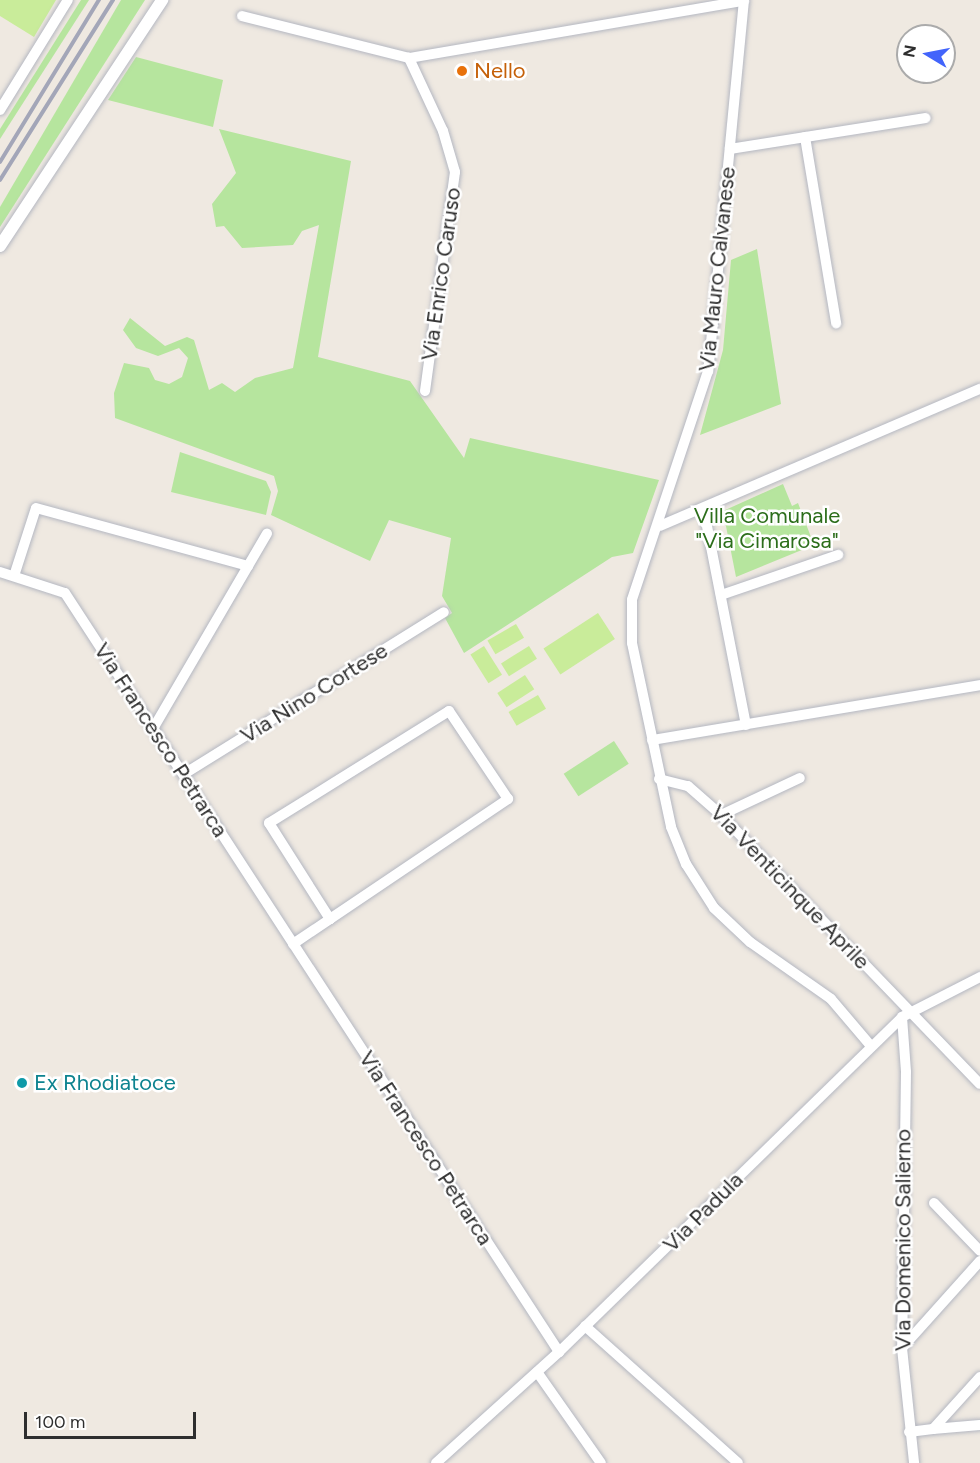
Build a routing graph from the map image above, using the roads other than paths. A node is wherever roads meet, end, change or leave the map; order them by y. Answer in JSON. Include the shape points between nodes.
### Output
{"nodes":[{"id":1,"x":68,"y":0,"type":"edge"},
{"id":2,"x":162,"y":0,"type":"edge"},
{"id":3,"x":744,"y":0,"type":"edge"},
{"id":4,"x":242,"y":16,"type":"dead end"},
{"id":5,"x":409,"y":58,"type":"junction"},
{"id":6,"x":0,"y":110,"type":"edge"},
{"id":7,"x":926,"y":118,"type":"dead end"},
{"id":8,"x":805,"y":137,"type":"junction"},
{"id":9,"x":730,"y":149,"type":"junction"},
{"id":10,"x":0,"y":246,"type":"edge"},
{"id":11,"x":836,"y":323,"type":"dead end"},
{"id":12,"x":980,"y":389,"type":"edge"},
{"id":13,"x":424,"y":391,"type":"dead end"},
{"id":14,"x":704,"y":511,"type":"junction"},
{"id":15,"x":660,"y":526,"type":"junction"},
{"id":16,"x":267,"y":534,"type":"dead end"},
{"id":17,"x":838,"y":555,"type":"dead end"},
{"id":18,"x":248,"y":566,"type":"junction"},
{"id":19,"x":0,"y":572,"type":"edge"},
{"id":20,"x":14,"y":576,"type":"junction"},
{"id":21,"x":721,"y":595,"type":"junction"},
{"id":22,"x":444,"y":612,"type":"dead end"},
{"id":23,"x":980,"y":685,"type":"edge"},
{"id":24,"x":746,"y":725,"type":"junction"},
{"id":25,"x":154,"y":726,"type":"junction"},
{"id":26,"x":652,"y":740,"type":"junction"},
{"id":27,"x":184,"y":774,"type":"junction"},
{"id":28,"x":800,"y":778,"type":"dead end"},
{"id":29,"x":659,"y":779,"type":"junction"},
{"id":30,"x":721,"y":815,"type":"junction"},
{"id":31,"x":330,"y":919,"type":"junction"},
{"id":32,"x":293,"y":944,"type":"junction"},
{"id":33,"x":980,"y":977,"type":"edge"},
{"id":34,"x":906,"y":1014,"type":"junction"},
{"id":35,"x":871,"y":1046,"type":"junction"},
{"id":36,"x":980,"y":1084,"type":"edge"},
{"id":37,"x":934,"y":1203,"type":"dead end"},
{"id":38,"x":980,"y":1251,"type":"edge"},
{"id":39,"x":980,"y":1261,"type":"edge"},
{"id":40,"x":585,"y":1326,"type":"junction"},
{"id":41,"x":902,"y":1348,"type":"junction"},
{"id":42,"x":559,"y":1352,"type":"junction"},
{"id":43,"x":537,"y":1372,"type":"junction"},
{"id":44,"x":980,"y":1377,"type":"edge"},
{"id":45,"x":980,"y":1425,"type":"edge"},
{"id":46,"x":933,"y":1429,"type":"junction"},
{"id":47,"x":909,"y":1432,"type":"junction"},
{"id":48,"x":436,"y":1463,"type":"edge"},
{"id":49,"x":600,"y":1463,"type":"edge"},
{"id":50,"x":738,"y":1463,"type":"edge"},
{"id":51,"x":914,"y":1463,"type":"edge"}],
"edges":[{"from":1,"to":6,"type":"street"},
{"from":2,"to":10,"type":"street"},
{"from":3,"to":5,"type":"street"},
{"from":3,"to":9,"type":"street","name":"Via Mauro Calvanese"},
{"from":4,"to":5,"type":"street"},
{"from":5,"to":13,"type":"street","name":"Via Enrico Caruso","via":[[443,131],[455,172]]},
{"from":7,"to":8,"type":"street"},
{"from":8,"to":9,"type":"street"},
{"from":8,"to":11,"type":"street"},
{"from":9,"to":15,"type":"street","name":"Via Mauro Calvanese","via":[[708,371]]},
{"from":12,"to":14,"type":"street"},
{"from":14,"to":15,"type":"street"},
{"from":14,"to":21,"type":"street"},
{"from":15,"to":26,"type":"street","name":"Via Mauro Calvanese","via":[[632,600],[632,643]]},
{"from":16,"to":18,"type":"street"},
{"from":17,"to":21,"type":"street"},
{"from":18,"to":20,"type":"street","via":[[36,508]]},
{"from":18,"to":25,"type":"street"},
{"from":19,"to":20,"type":"street","name":"Via Francesco Petrarca"},
{"from":20,"to":25,"type":"street","name":"Via Francesco Petrarca","via":[[65,593]]},
{"from":21,"to":24,"type":"street"},
{"from":22,"to":27,"type":"street","name":"Via Nino Cortese"},
{"from":23,"to":24,"type":"street"},
{"from":24,"to":26,"type":"street"},
{"from":25,"to":27,"type":"street","name":"Via Francesco Petrarca"},
{"from":26,"to":29,"type":"street","name":"Via Mauro Calvanese"},
{"from":27,"to":32,"type":"street","name":"Via Francesco Petrarca"},
{"from":28,"to":30,"type":"street"},
{"from":29,"to":30,"type":"street","name":"Via Venticinque Aprile","via":[[688,786]]},
{"from":29,"to":35,"type":"street","name":"Via Mauro Calvanese","via":[[670,828],[714,908],[750,942],[831,999]]},
{"from":30,"to":34,"type":"street","name":"Via Venticinque Aprile"},
{"from":31,"to":31,"type":"street","via":[[269,823],[449,711],[508,799]]},
{"from":31,"to":32,"type":"street"},
{"from":32,"to":42,"type":"street","name":"Via Francesco Petrarca"},
{"from":33,"to":34,"type":"street","name":"Via Padula"},
{"from":34,"to":35,"type":"street","name":"Via Padula"},
{"from":34,"to":36,"type":"street","name":"Via Venticinque Aprile"},
{"from":34,"to":41,"type":"street","name":"Via Domenico Salierno"},
{"from":35,"to":40,"type":"street","name":"Via Padula"},
{"from":37,"to":38,"type":"street"},
{"from":39,"to":41,"type":"street"},
{"from":40,"to":42,"type":"street","name":"Via Padula"},
{"from":40,"to":50,"type":"street"},
{"from":41,"to":47,"type":"street","name":"Via Domenico Salierno"},
{"from":42,"to":43,"type":"street","name":"Via Padula"},
{"from":43,"to":48,"type":"street","name":"Via Padula"},
{"from":43,"to":49,"type":"street"},
{"from":44,"to":46,"type":"street"},
{"from":45,"to":46,"type":"street"},
{"from":46,"to":47,"type":"street"},
{"from":47,"to":51,"type":"street","name":"Via Domenico Salierno"}]}
